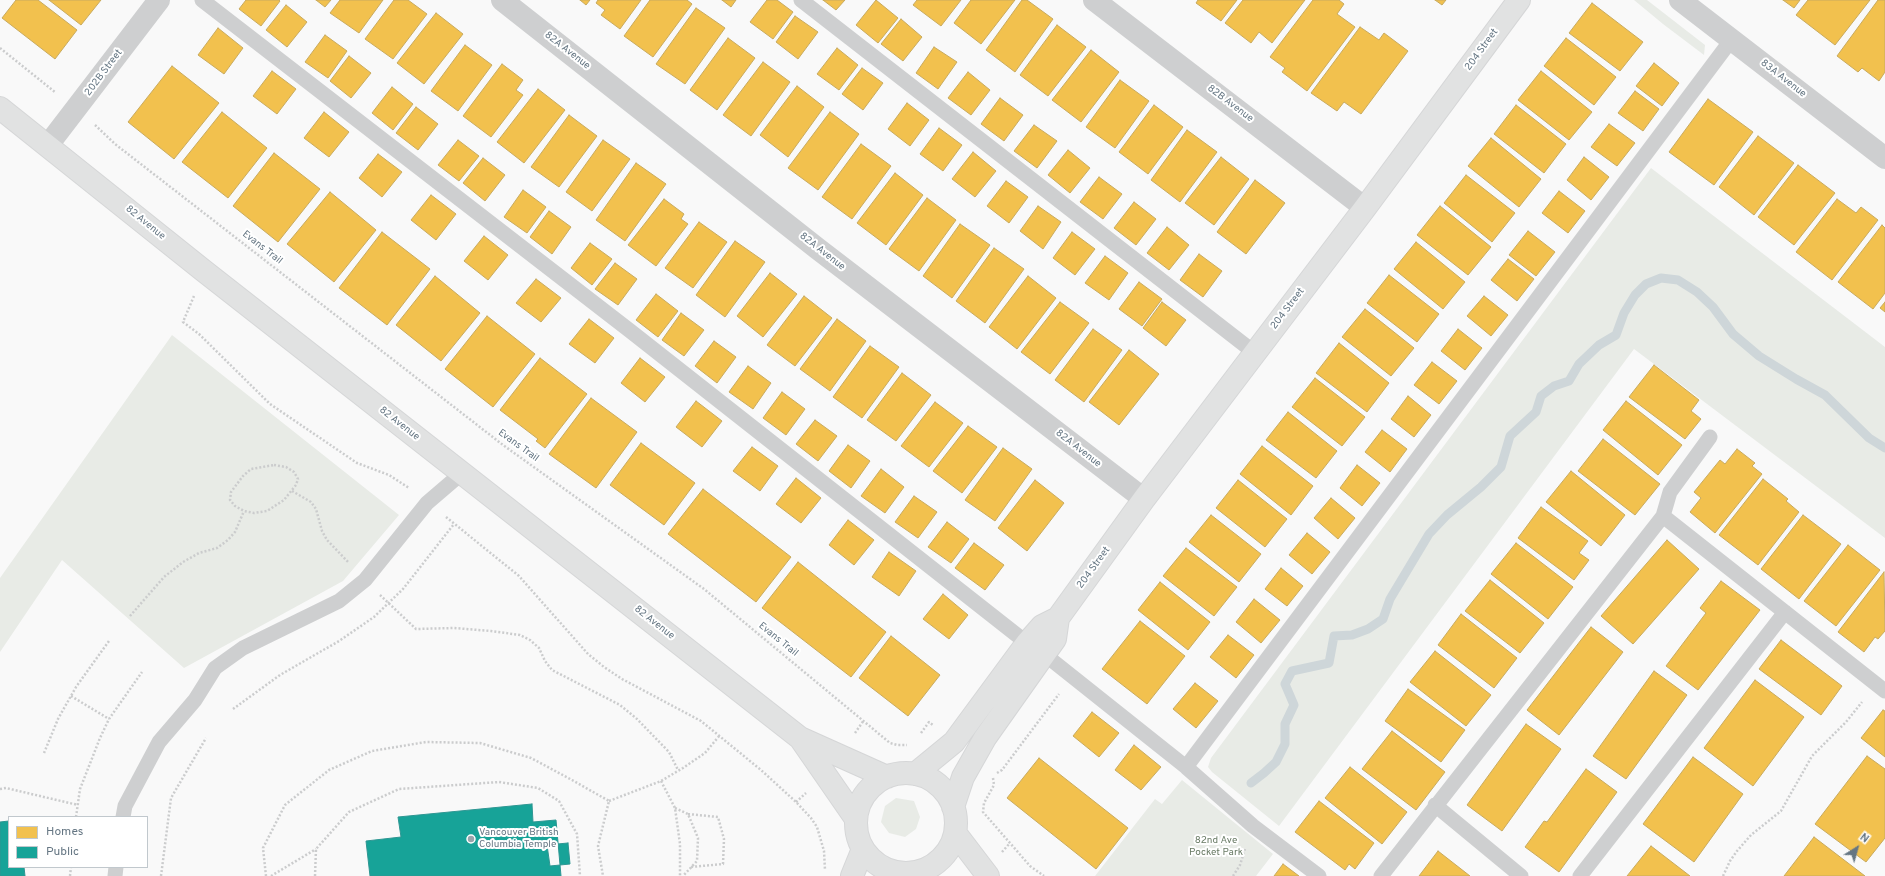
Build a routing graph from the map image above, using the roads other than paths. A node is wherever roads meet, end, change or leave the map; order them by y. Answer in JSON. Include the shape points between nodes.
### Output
{"nodes":[{"id":1,"x":159,"y":0,"type":"edge"},
{"id":2,"x":202,"y":0,"type":"edge"},
{"id":3,"x":502,"y":0,"type":"edge"},
{"id":4,"x":801,"y":0,"type":"edge"},
{"id":5,"x":1094,"y":0,"type":"edge"},
{"id":6,"x":1519,"y":0,"type":"edge"},
{"id":7,"x":1680,"y":0,"type":"edge"},
{"id":8,"x":1732,"y":39,"type":"junction"},
{"id":9,"x":0,"y":108,"type":"edge"},
{"id":10,"x":48,"y":145,"type":"junction"},
{"id":11,"x":1885,"y":158,"type":"edge"},
{"id":12,"x":1365,"y":208,"type":"junction"},
{"id":13,"x":1255,"y":353,"type":"junction"},
{"id":14,"x":1710,"y":437,"type":"dead end"},
{"id":15,"x":462,"y":473,"type":"junction"},
{"id":16,"x":1144,"y":500,"type":"junction"},
{"id":17,"x":1663,"y":516,"type":"junction"},
{"id":18,"x":1785,"y":612,"type":"junction"},
{"id":19,"x":1035,"y":648,"type":"junction"},
{"id":20,"x":1880,"y":687,"type":"edge"},
{"id":21,"x":800,"y":738,"type":"junction"},
{"id":22,"x":1186,"y":767,"type":"junction"},
{"id":23,"x":915,"y":774,"type":"junction"},
{"id":24,"x":887,"y":777,"type":"junction"},
{"id":25,"x":1435,"y":805,"type":"junction"},
{"id":26,"x":953,"y":807,"type":"junction"},
{"id":27,"x":123,"y":816,"type":"edge"},
{"id":28,"x":856,"y":819,"type":"junction"},
{"id":29,"x":956,"y":834,"type":"junction"},
{"id":30,"x":864,"y":849,"type":"junction"},
{"id":31,"x":929,"y":873,"type":"edge"},
{"id":32,"x":895,"y":874,"type":"edge"},
{"id":33,"x":852,"y":876,"type":"edge"},
{"id":34,"x":988,"y":876,"type":"edge"},
{"id":35,"x":1319,"y":876,"type":"edge"},
{"id":36,"x":1381,"y":876,"type":"edge"},
{"id":37,"x":1521,"y":876,"type":"edge"},
{"id":38,"x":1580,"y":876,"type":"edge"}],
"edges":[{"from":1,"to":10,"type":"street","name":"202B Street"},
{"from":2,"to":19,"type":"lane","via":[[636,335]]},
{"from":3,"to":16,"type":"street","name":"82A Avenue","via":[[818,249]]},
{"from":4,"to":13,"type":"lane"},
{"from":5,"to":12,"type":"street","name":"82B Avenue"},
{"from":6,"to":12,"type":"street","name":"204 Street"},
{"from":7,"to":8,"type":"street","name":"83A Avenue"},
{"from":8,"to":11,"type":"street","name":"83A Avenue"},
{"from":8,"to":22,"type":"lane"},
{"from":9,"to":10,"type":"street","name":"82 Avenue"},
{"from":10,"to":15,"type":"street","name":"82 Avenue"},
{"from":12,"to":13,"type":"street","name":"204 Street"},
{"from":13,"to":16,"type":"street","name":"204 Street"},
{"from":14,"to":17,"type":"lane","via":[[1670,492]]},
{"from":15,"to":21,"type":"street","name":"82 Avenue"},
{"from":15,"to":27,"type":"lane","via":[[427,503],[365,580],[339,601],[243,648],[216,668],[195,700],[159,742],[125,806]]},
{"from":16,"to":19,"type":"street","name":"204 Street","via":[[1058,618],[1055,639]]},
{"from":17,"to":18,"type":"lane"},
{"from":17,"to":25,"type":"lane"},
{"from":18,"to":20,"type":"lane"},
{"from":18,"to":38,"type":"lane"},
{"from":19,"to":22,"type":"lane"},
{"from":19,"to":23,"type":"street","name":"204 Street","via":[[961,734]]},
{"from":19,"to":26,"type":"street","name":"204 Street","via":[[963,777]]},
{"from":21,"to":24,"type":"street","name":"82 Avenue"},
{"from":21,"to":28,"type":"street","name":"82 Avenue"},
{"from":22,"to":35,"type":"lane","via":[[1253,826]]},
{"from":23,"to":24,"type":"street","via":[[894,774]]},
{"from":23,"to":26,"type":"street","via":[[927,776],[941,786],[952,800]]},
{"from":24,"to":28,"type":"street","via":[[868,790],[860,803]]},
{"from":25,"to":36,"type":"lane"},
{"from":25,"to":37,"type":"lane"},
{"from":26,"to":29,"type":"street"},
{"from":28,"to":30,"type":"street","via":[[857,834]]},
{"from":29,"to":31,"type":"street","via":[[949,850]]},
{"from":29,"to":34,"type":"street"},
{"from":30,"to":32,"type":"street","via":[[874,861]]},
{"from":30,"to":33,"type":"street"},
{"from":31,"to":32,"type":"street"}]}
